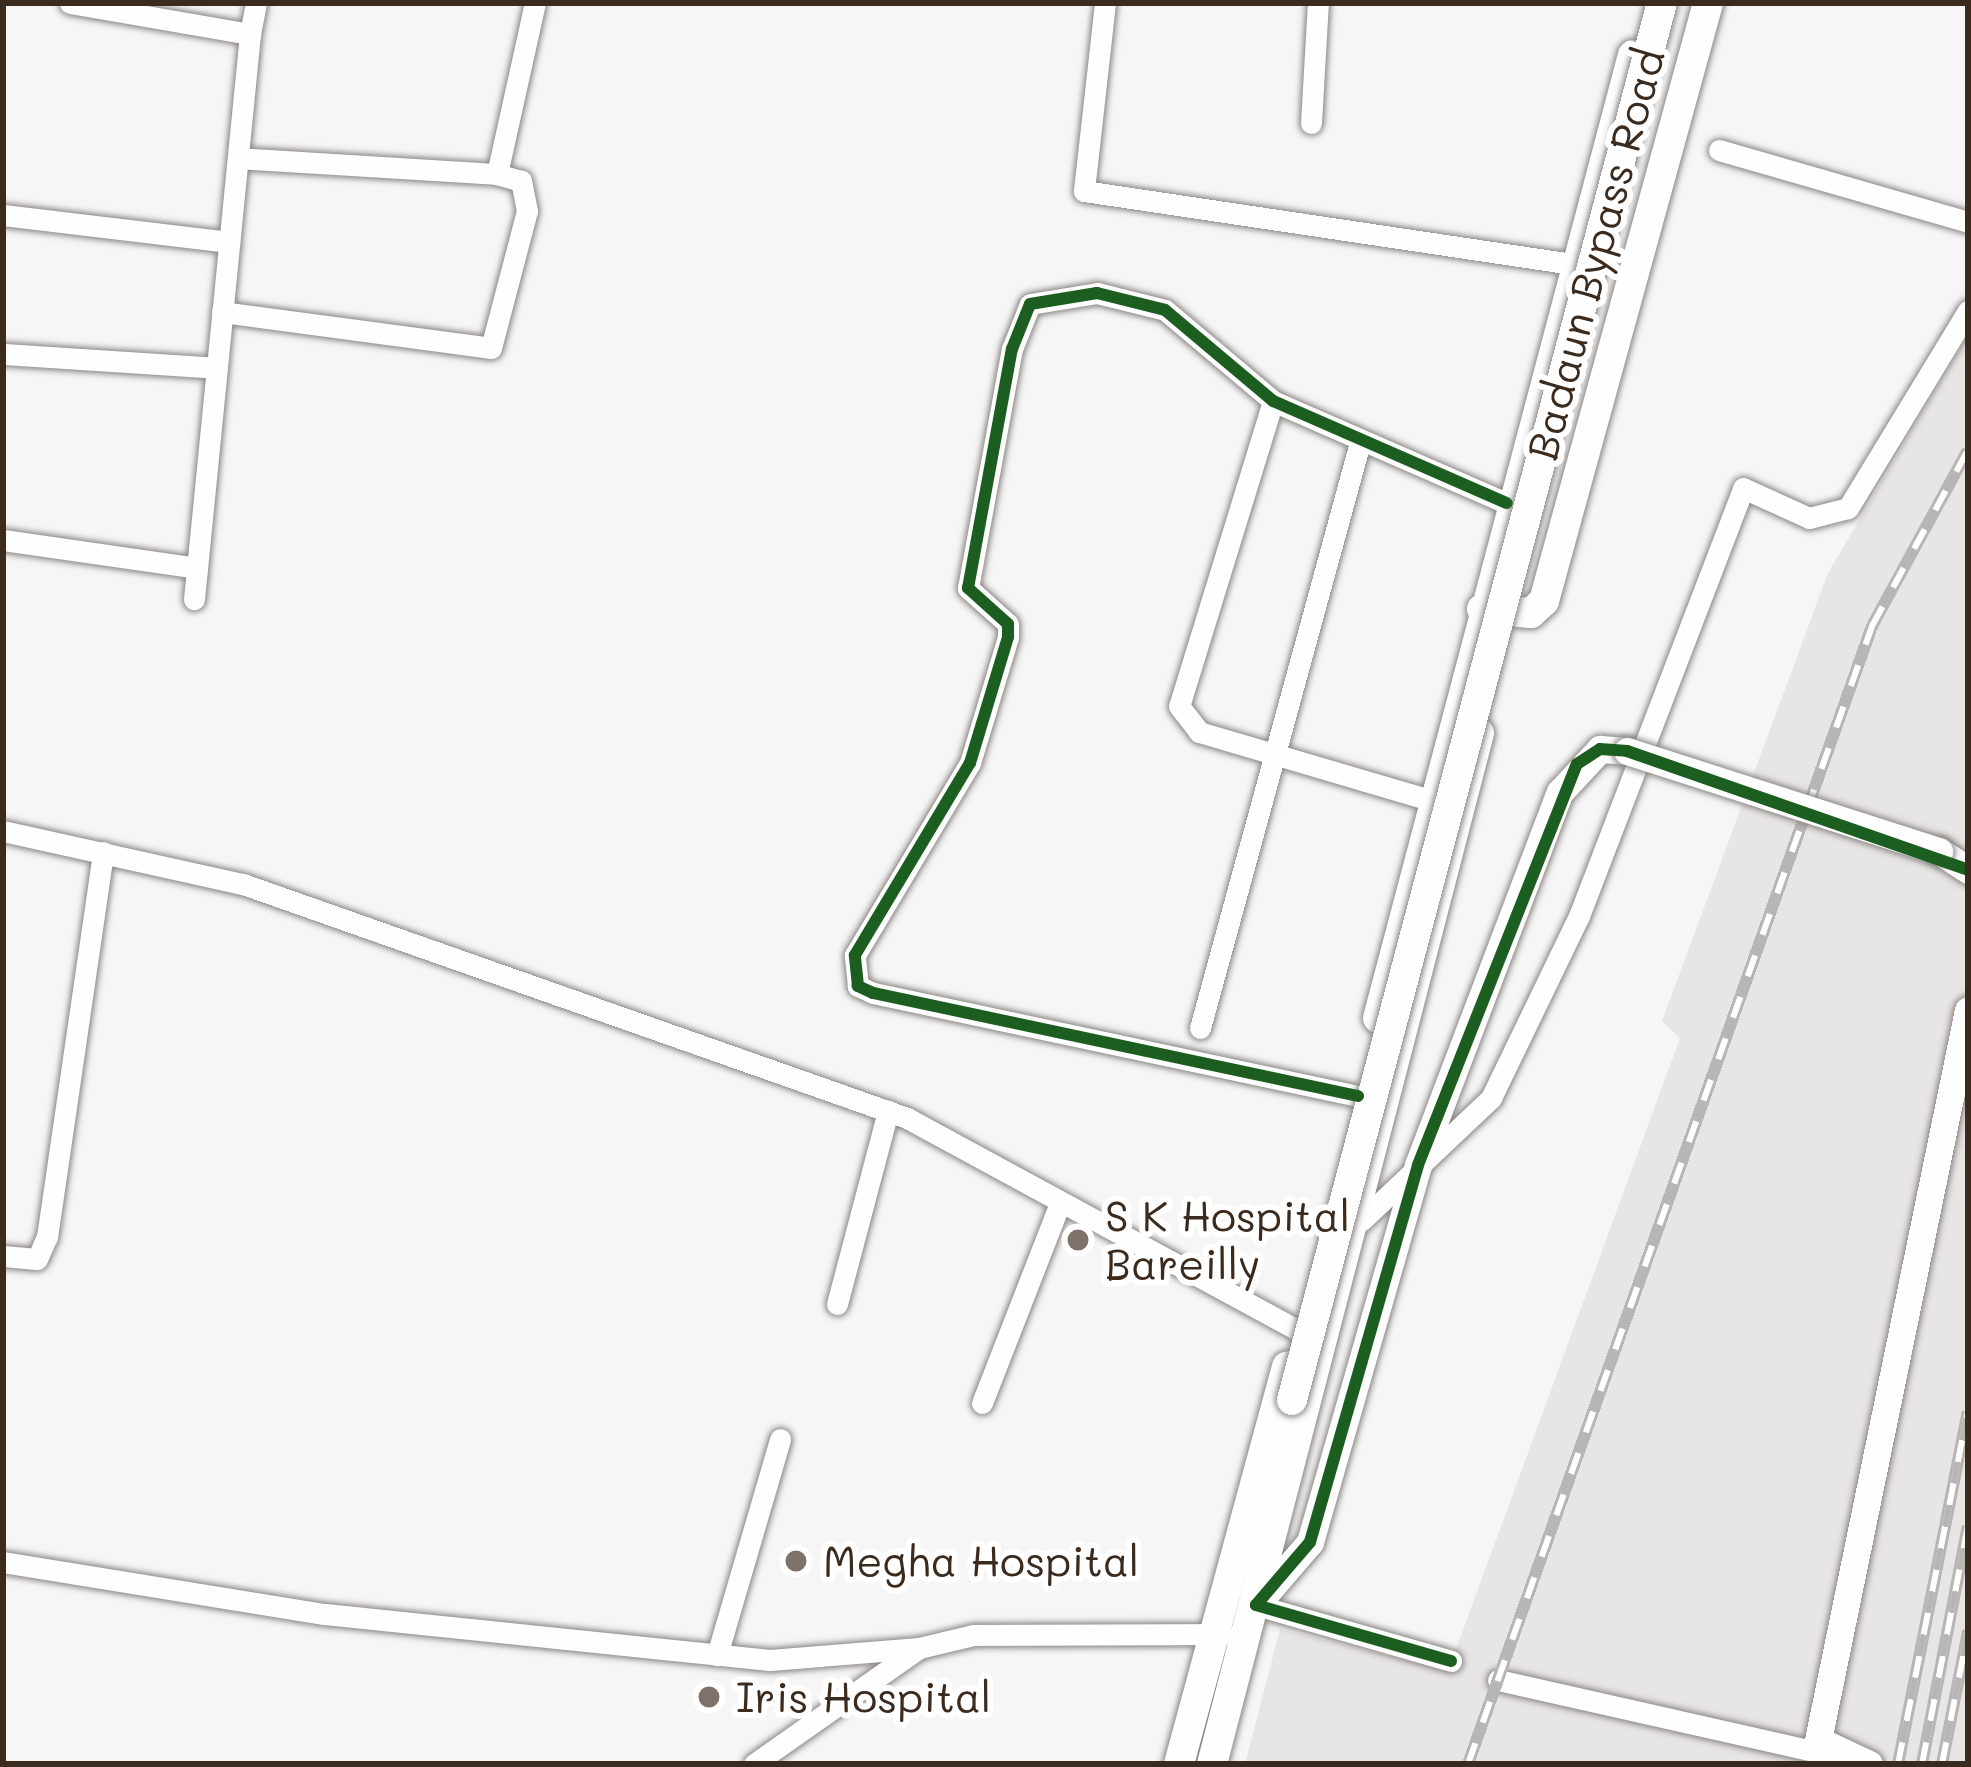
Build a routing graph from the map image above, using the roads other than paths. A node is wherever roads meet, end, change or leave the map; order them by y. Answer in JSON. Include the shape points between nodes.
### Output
{"nodes":[{"id":1,"x":70,"y":3,"type":"edge"},
{"id":2,"x":256,"y":3,"type":"edge"},
{"id":3,"x":535,"y":3,"type":"edge"},
{"id":4,"x":1105,"y":3,"type":"edge"},
{"id":5,"x":1318,"y":3,"type":"edge"},
{"id":6,"x":1647,"y":3,"type":"edge"},
{"id":7,"x":1662,"y":3,"type":"edge"},
{"id":8,"x":1676,"y":3,"type":"edge"},
{"id":9,"x":1708,"y":3,"type":"edge"},
{"id":10,"x":250,"y":34,"type":"junction"},
{"id":11,"x":1311,"y":123,"type":"dead end"},
{"id":12,"x":1719,"y":150,"type":"dead end"},
{"id":13,"x":238,"y":158,"type":"junction"},
{"id":14,"x":497,"y":174,"type":"junction"},
{"id":15,"x":3,"y":215,"type":"edge"},
{"id":16,"x":1968,"y":222,"type":"edge"},
{"id":17,"x":229,"y":242,"type":"junction"},
{"id":18,"x":1574,"y":264,"type":"junction"},
{"id":19,"x":1968,"y":311,"type":"edge"},
{"id":20,"x":222,"y":312,"type":"junction"},
{"id":21,"x":3,"y":354,"type":"edge"},
{"id":22,"x":217,"y":368,"type":"junction"},
{"id":23,"x":1273,"y":401,"type":"junction"},
{"id":24,"x":1360,"y":446,"type":"junction"},
{"id":25,"x":1508,"y":503,"type":"junction"},
{"id":26,"x":3,"y":539,"type":"edge"},
{"id":27,"x":197,"y":568,"type":"junction"},
{"id":28,"x":194,"y":598,"type":"dead end"},
{"id":29,"x":1496,"y":610,"type":"junction"},
{"id":30,"x":1273,"y":754,"type":"junction"},
{"id":31,"x":1432,"y":800,"type":"junction"},
{"id":32,"x":1466,"y":811,"type":"junction"},
{"id":33,"x":3,"y":831,"type":"edge"},
{"id":34,"x":103,"y":852,"type":"junction"},
{"id":35,"x":1968,"y":870,"type":"edge"},
{"id":36,"x":1968,"y":1010,"type":"edge"},
{"id":37,"x":1200,"y":1028,"type":"dead end"},
{"id":38,"x":1358,"y":1096,"type":"junction"},
{"id":39,"x":888,"y":1111,"type":"junction"},
{"id":40,"x":1418,"y":1165,"type":"junction"},
{"id":41,"x":1059,"y":1206,"type":"junction"},
{"id":42,"x":1361,"y":1221,"type":"junction"},
{"id":43,"x":3,"y":1256,"type":"edge"},
{"id":44,"x":837,"y":1304,"type":"dead end"},
{"id":45,"x":1297,"y":1330,"type":"junction"},
{"id":46,"x":982,"y":1403,"type":"dead end"},
{"id":47,"x":780,"y":1439,"type":"dead end"},
{"id":48,"x":3,"y":1562,"type":"edge"},
{"id":49,"x":1241,"y":1603,"type":"junction"},
{"id":50,"x":1216,"y":1634,"type":"junction"},
{"id":51,"x":1247,"y":1636,"type":"junction"},
{"id":52,"x":919,"y":1648,"type":"junction"},
{"id":53,"x":717,"y":1655,"type":"junction"},
{"id":54,"x":1450,"y":1661,"type":"dead end"},
{"id":55,"x":1498,"y":1680,"type":"dead end"},
{"id":56,"x":1834,"y":1756,"type":"junction"},
{"id":57,"x":754,"y":1764,"type":"edge"},
{"id":58,"x":1179,"y":1764,"type":"edge"},
{"id":59,"x":1212,"y":1764,"type":"edge"},
{"id":60,"x":1869,"y":1764,"type":"edge"}],
"edges":[{"from":1,"to":10,"type":"street"},
{"from":2,"to":10,"type":"street"},
{"from":3,"to":14,"type":"street"},
{"from":4,"to":18,"type":"street","via":[[1084,190]]},
{"from":5,"to":11,"type":"street"},
{"from":6,"to":18,"type":"main road"},
{"from":7,"to":49,"type":"main road","bridge":true},
{"from":8,"to":29,"type":"main road"},
{"from":9,"to":29,"type":"main road","name":"Badaun Bypass Road","via":[[1544,602]]},
{"from":10,"to":13,"type":"street"},
{"from":12,"to":16,"type":"street"},
{"from":13,"to":14,"type":"street"},
{"from":13,"to":17,"type":"street"},
{"from":14,"to":20,"type":"street","via":[[521,181],[527,212],[491,348]]},
{"from":15,"to":17,"type":"street"},
{"from":17,"to":20,"type":"street"},
{"from":18,"to":25,"type":"main road"},
{"from":19,"to":40,"type":"street","via":[[1848,508],[1809,518],[1743,488],[1579,916],[1491,1098]]},
{"from":20,"to":22,"type":"street"},
{"from":21,"to":22,"type":"street"},
{"from":22,"to":27,"type":"street"},
{"from":23,"to":24,"type":"street"},
{"from":23,"to":30,"type":"street","via":[[1179,706],[1199,732]]},
{"from":23,"to":38,"type":"street","via":[[1165,310],[1073,292],[1030,304],[1017,324],[968,588],[1008,624],[1008,637],[970,763],[852,970],[873,993]]},
{"from":24,"to":25,"type":"street"},
{"from":24,"to":30,"type":"street"},
{"from":25,"to":29,"type":"main road"},
{"from":26,"to":27,"type":"street"},
{"from":27,"to":28,"type":"street"},
{"from":29,"to":31,"type":"main road"},
{"from":29,"to":32,"type":"main road"},
{"from":30,"to":31,"type":"street"},
{"from":30,"to":37,"type":"street"},
{"from":31,"to":32,"type":"street"},
{"from":31,"to":38,"type":"main road"},
{"from":32,"to":42,"type":"main road"},
{"from":33,"to":34,"type":"street"},
{"from":34,"to":39,"type":"street","via":[[243,884]]},
{"from":34,"to":43,"type":"street","via":[[47,1237],[37,1259]]},
{"from":35,"to":40,"type":"street","bridge":true,"via":[[1940,851],[1600,749],[1560,792]]},
{"from":36,"to":56,"type":"street","via":[[1818,1740]]},
{"from":38,"to":45,"type":"main road"},
{"from":39,"to":41,"type":"street"},
{"from":39,"to":44,"type":"street"},
{"from":40,"to":42,"type":"street"},
{"from":40,"to":49,"type":"street","via":[[1310,1542]]},
{"from":41,"to":45,"type":"street"},
{"from":41,"to":46,"type":"street"},
{"from":42,"to":49,"type":"main road"},
{"from":45,"to":49,"type":"main road"},
{"from":47,"to":53,"type":"street"},
{"from":48,"to":53,"type":"street","via":[[325,1614]]},
{"from":49,"to":50,"type":"main road"},
{"from":49,"to":51,"type":"main road"},
{"from":49,"to":54,"type":"street"},
{"from":50,"to":51,"type":"street"},
{"from":50,"to":52,"type":"street","via":[[973,1635]]},
{"from":50,"to":58,"type":"main road"},
{"from":51,"to":59,"type":"main road"},
{"from":52,"to":53,"type":"street"},
{"from":52,"to":57,"type":"street"},
{"from":55,"to":56,"type":"street"},
{"from":56,"to":60,"type":"street"}]}
